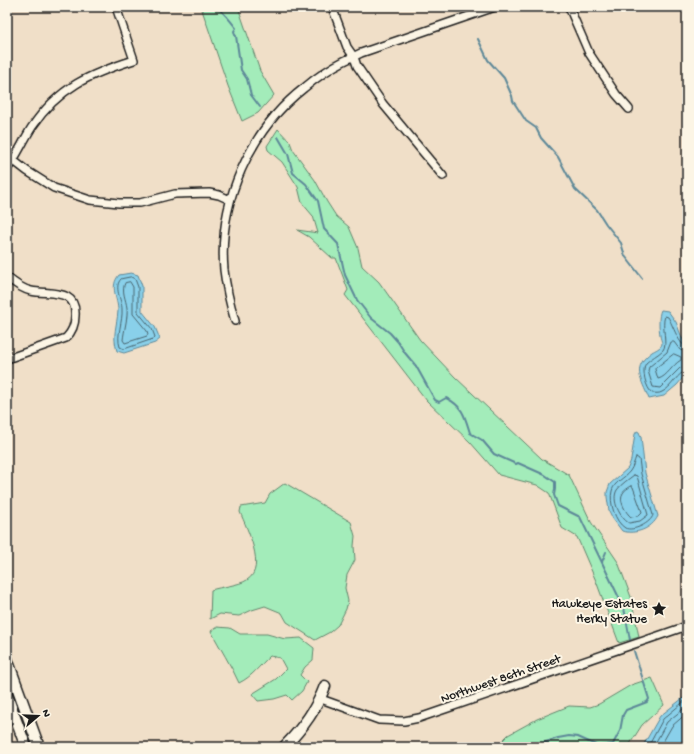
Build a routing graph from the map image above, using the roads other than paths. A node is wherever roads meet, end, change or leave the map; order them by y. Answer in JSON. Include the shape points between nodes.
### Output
{"nodes":[{"id":1,"x":116,"y":7,"type":"edge"},
{"id":2,"x":332,"y":7,"type":"edge"},
{"id":3,"x":495,"y":7,"type":"edge"},
{"id":4,"x":569,"y":7,"type":"edge"},
{"id":5,"x":354,"y":57,"type":"junction"},
{"id":6,"x":629,"y":109,"type":"dead end"},
{"id":7,"x":10,"y":159,"type":"edge"},
{"id":8,"x":7,"y":169,"type":"edge"},
{"id":9,"x":443,"y":176,"type":"dead end"},
{"id":10,"x":230,"y":200,"type":"junction"},
{"id":11,"x":7,"y":277,"type":"edge"},
{"id":12,"x":235,"y":321,"type":"dead end"},
{"id":13,"x":7,"y":359,"type":"edge"},
{"id":14,"x":687,"y":626,"type":"edge"},
{"id":15,"x":7,"y":659,"type":"edge"},
{"id":16,"x":325,"y":686,"type":"dead end"},
{"id":17,"x":7,"y":696,"type":"edge"},
{"id":18,"x":321,"y":699,"type":"junction"},
{"id":19,"x":26,"y":747,"type":"edge"},
{"id":20,"x":38,"y":747,"type":"edge"},
{"id":21,"x":284,"y":747,"type":"edge"}],
"edges":[{"from":1,"to":7,"type":"street","via":[[134,60],[88,77],[54,100],[43,111]]},
{"from":2,"to":5,"type":"street","via":[[347,47]]},
{"from":3,"to":5,"type":"street"},
{"from":4,"to":6,"type":"street","via":[[589,53]]},
{"from":5,"to":9,"type":"street","via":[[357,66],[383,104]]},
{"from":5,"to":10,"type":"street","via":[[311,82],[276,113],[252,146]]},
{"from":7,"to":8,"type":"street"},
{"from":7,"to":10,"type":"street","via":[[54,188],[90,200],[119,204],[140,203],[175,194],[209,193]]},
{"from":10,"to":12,"type":"street","via":[[224,244],[224,270]]},
{"from":11,"to":13,"type":"street","via":[[30,290],[68,297],[73,302],[75,314],[72,332],[66,338]]},
{"from":14,"to":18,"type":"street","name":"Northwest 86th Street","via":[[404,721],[379,720]]},
{"from":15,"to":20,"type":"main road"},
{"from":16,"to":18,"type":"main road"},
{"from":17,"to":19,"type":"main road"},
{"from":18,"to":21,"type":"main road","via":[[300,730]]}]}
